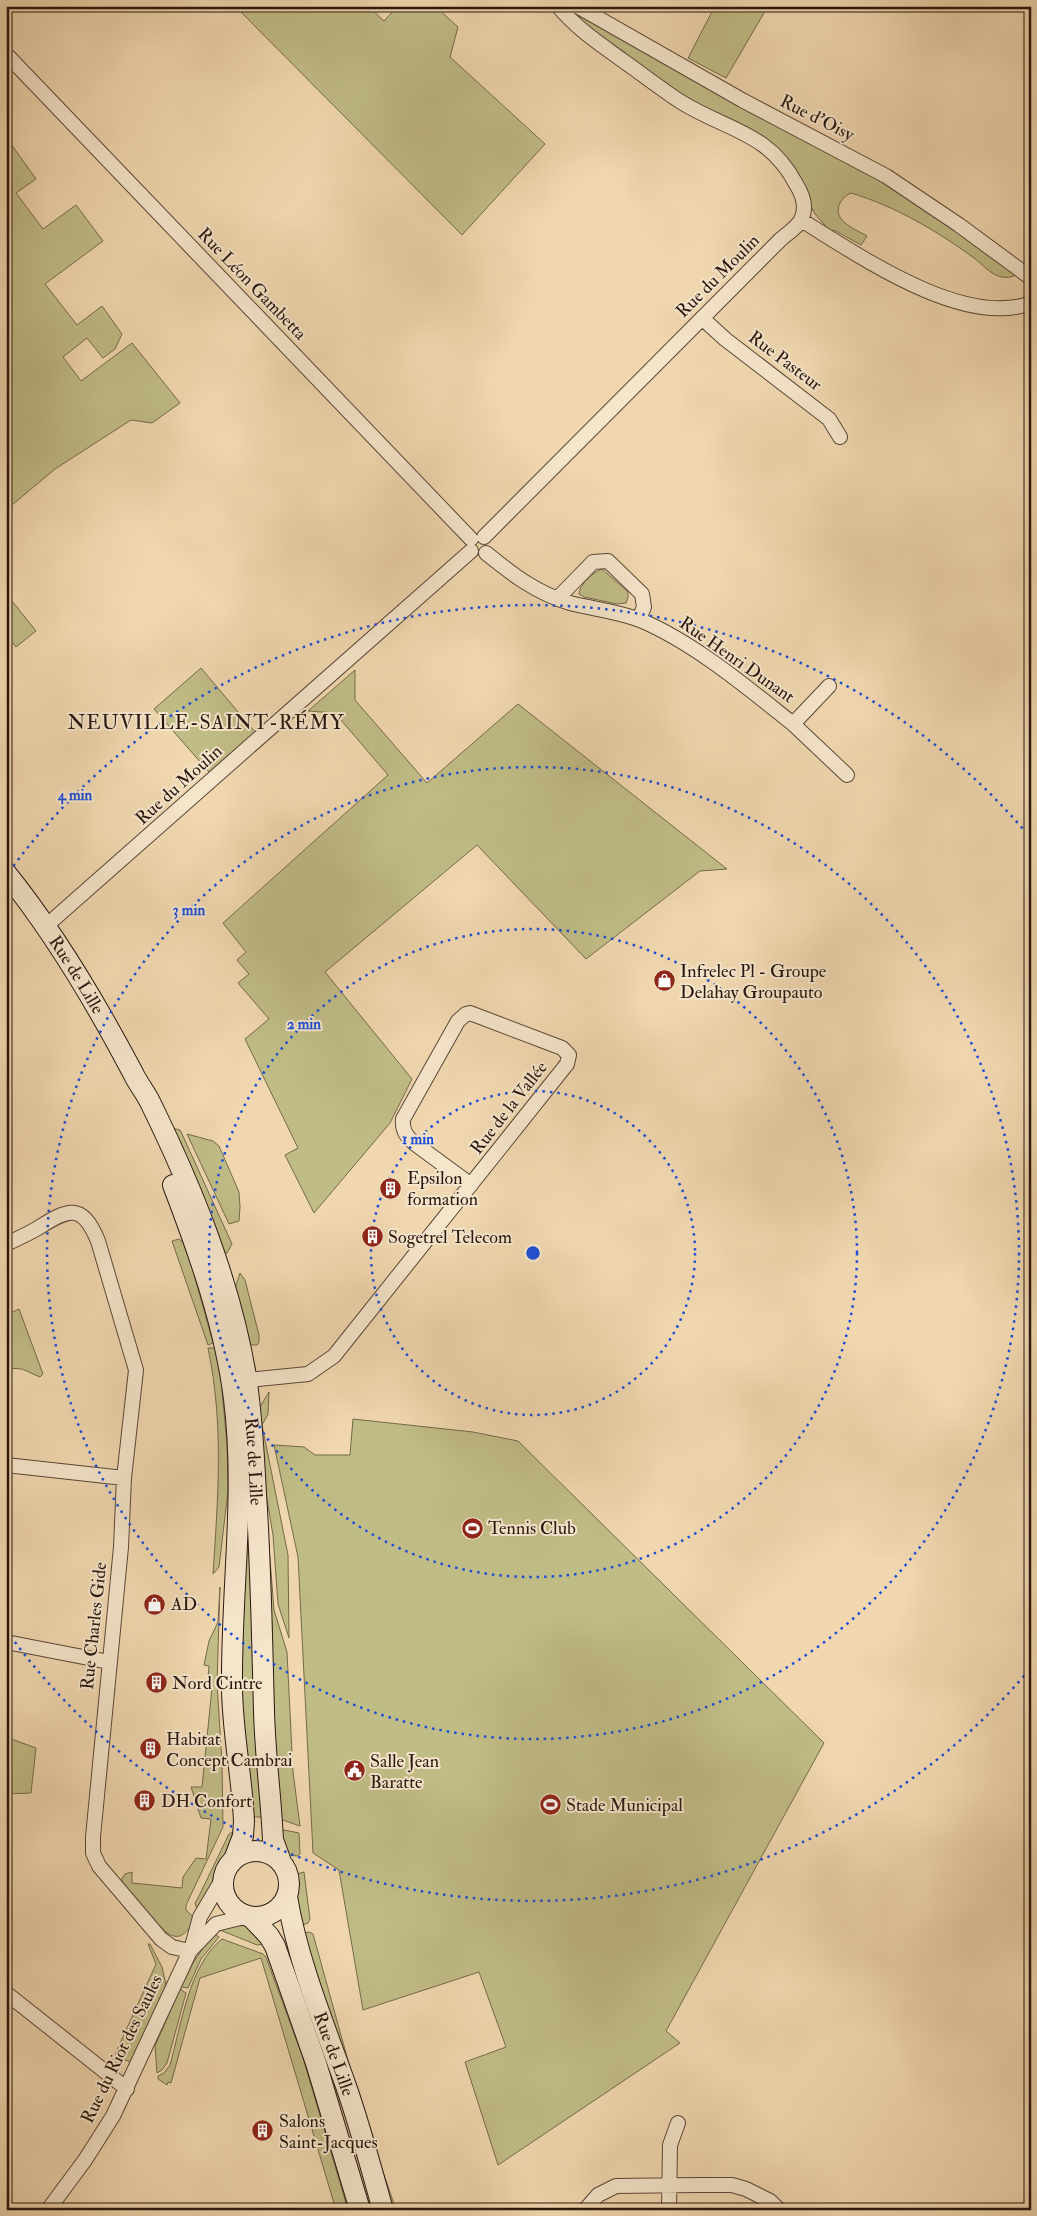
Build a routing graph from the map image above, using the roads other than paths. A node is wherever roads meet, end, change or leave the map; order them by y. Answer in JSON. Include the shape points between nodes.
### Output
{"nodes":[{"id":1,"x":558,"y":6,"type":"edge"},
{"id":2,"x":577,"y":6,"type":"edge"},
{"id":3,"x":6,"y":54,"type":"edge"},
{"id":4,"x":801,"y":220,"type":"junction"},
{"id":5,"x":1031,"y":278,"type":"edge"},
{"id":6,"x":1031,"y":303,"type":"edge"},
{"id":7,"x":702,"y":318,"type":"junction"},
{"id":8,"x":840,"y":437,"type":"dead end"},
{"id":9,"x":475,"y":543,"type":"junction"},
{"id":10,"x":557,"y":599,"type":"junction"},
{"id":11,"x":638,"y":619,"type":"junction"},
{"id":12,"x":829,"y":686,"type":"dead end"},
{"id":13,"x":793,"y":724,"type":"junction"},
{"id":14,"x":848,"y":775,"type":"dead end"},
{"id":15,"x":6,"y":873,"type":"edge"},
{"id":16,"x":46,"y":926,"type":"junction"},
{"id":17,"x":471,"y":1185,"type":"junction"},
{"id":18,"x":6,"y":1244,"type":"edge"},
{"id":19,"x":239,"y":1381,"type":"junction"},
{"id":20,"x":6,"y":1466,"type":"edge"},
{"id":21,"x":124,"y":1478,"type":"junction"},
{"id":22,"x":6,"y":1642,"type":"edge"},
{"id":23,"x":109,"y":1662,"type":"junction"},
{"id":24,"x":235,"y":1857,"type":"junction"},
{"id":25,"x":280,"y":1859,"type":"junction"},
{"id":26,"x":223,"y":1878,"type":"junction"},
{"id":27,"x":288,"y":1897,"type":"junction"},
{"id":28,"x":250,"y":1916,"type":"junction"},
{"id":29,"x":190,"y":1951,"type":"junction"},
{"id":30,"x":6,"y":1994,"type":"edge"},
{"id":31,"x":127,"y":2089,"type":"junction"},
{"id":32,"x":678,"y":2123,"type":"dead end"},
{"id":33,"x":669,"y":2185,"type":"junction"},
{"id":34,"x":48,"y":2210,"type":"edge"},
{"id":35,"x":360,"y":2210,"type":"edge"},
{"id":36,"x":383,"y":2210,"type":"edge"},
{"id":37,"x":585,"y":2210,"type":"edge"},
{"id":38,"x":670,"y":2210,"type":"edge"},
{"id":39,"x":779,"y":2210,"type":"edge"}],
"edges":[{"from":1,"to":4,"type":"street","via":[[596,41],[676,98],[700,113],[750,135],[770,149],[799,188],[804,207]]},
{"from":2,"to":5,"type":"street","name":"Rue d'Oisy","via":[[742,100],[886,176],[959,224]]},
{"from":3,"to":9,"type":"street","name":"Rue Léon Gambetta"},
{"from":4,"to":6,"type":"street","via":[[932,294],[993,308],[1013,308]]},
{"from":4,"to":7,"type":"street","name":"Rue du Moulin"},
{"from":7,"to":8,"type":"street","name":"Rue Pasteur","via":[[829,418]]},
{"from":7,"to":9,"type":"street","name":"Rue du Moulin"},
{"from":9,"to":10,"type":"street","name":"Rue Henri Dunant","via":[[478,556],[486,552],[529,586]]},
{"from":9,"to":16,"type":"street","name":"Rue du Moulin"},
{"from":10,"to":11,"type":"street","name":"Rue Henri Dunant"},
{"from":10,"to":11,"type":"street","via":[[593,562],[608,560],[642,594],[644,607]]},
{"from":11,"to":13,"type":"street","name":"Rue Henri Dunant","via":[[710,661]]},
{"from":12,"to":13,"type":"street","name":"Rue Henri Dunant"},
{"from":13,"to":14,"type":"street"},
{"from":15,"to":16,"type":"main road","name":"Rue de Lille"},
{"from":16,"to":19,"type":"main road","name":"Rue de Lille","via":[[99,1010],[137,1082],[195,1244]]},
{"from":17,"to":17,"type":"street","name":"Rue de la Vallée","via":[[414,1143],[403,1127],[403,1119],[458,1022],[470,1013],[562,1048],[569,1059]]},
{"from":17,"to":19,"type":"street","name":"Rue de la Vallée","via":[[334,1356],[308,1374]]},
{"from":18,"to":21,"type":"street","name":"Rue Charles Gide","via":[[59,1214],[71,1211],[82,1216],[93,1228],[136,1370]]},
{"from":19,"to":24,"type":"main road","name":"Rue de Lille","via":[[232,1687],[244,1821],[243,1836]]},
{"from":19,"to":25,"type":"main road","name":"Rue de Lille","via":[[254,1454],[262,1572],[264,1715],[273,1840]]},
{"from":20,"to":21,"type":"street"},
{"from":21,"to":23,"type":"street","name":"Rue Charles Gide","via":[[121,1547]]},
{"from":22,"to":23,"type":"street"},
{"from":23,"to":29,"type":"street","name":"Rue Charles Gide","via":[[93,1853],[99,1866],[161,1939],[172,1947]]},
{"from":24,"to":25,"type":"main road","via":[[255,1850]]},
{"from":24,"to":26,"type":"main road"},
{"from":25,"to":27,"type":"main road","via":[[290,1880]]},
{"from":26,"to":28,"type":"main road","via":[[228,1901],[236,1910]]},
{"from":26,"to":29,"type":"street","via":[[200,1917]]},
{"from":27,"to":28,"type":"main road","via":[[273,1913]]},
{"from":27,"to":36,"type":"main road","name":"Rue de Lille","via":[[300,1952],[347,2088]]},
{"from":28,"to":29,"type":"street","via":[[216,1924]]},
{"from":28,"to":35,"type":"main road","name":"Rue de Lille","via":[[275,1946],[316,2063]]},
{"from":29,"to":31,"type":"street","name":"Rue du Riot des Saules"},
{"from":30,"to":31,"type":"street"},
{"from":31,"to":34,"type":"street","name":"Rue du Riot des Saules","via":[[98,2141]]},
{"from":32,"to":33,"type":"street","via":[[670,2145]]},
{"from":33,"to":37,"type":"street","via":[[616,2186],[598,2195]]},
{"from":33,"to":38,"type":"street"},
{"from":33,"to":39,"type":"street","via":[[732,2185],[758,2194]]}]}
